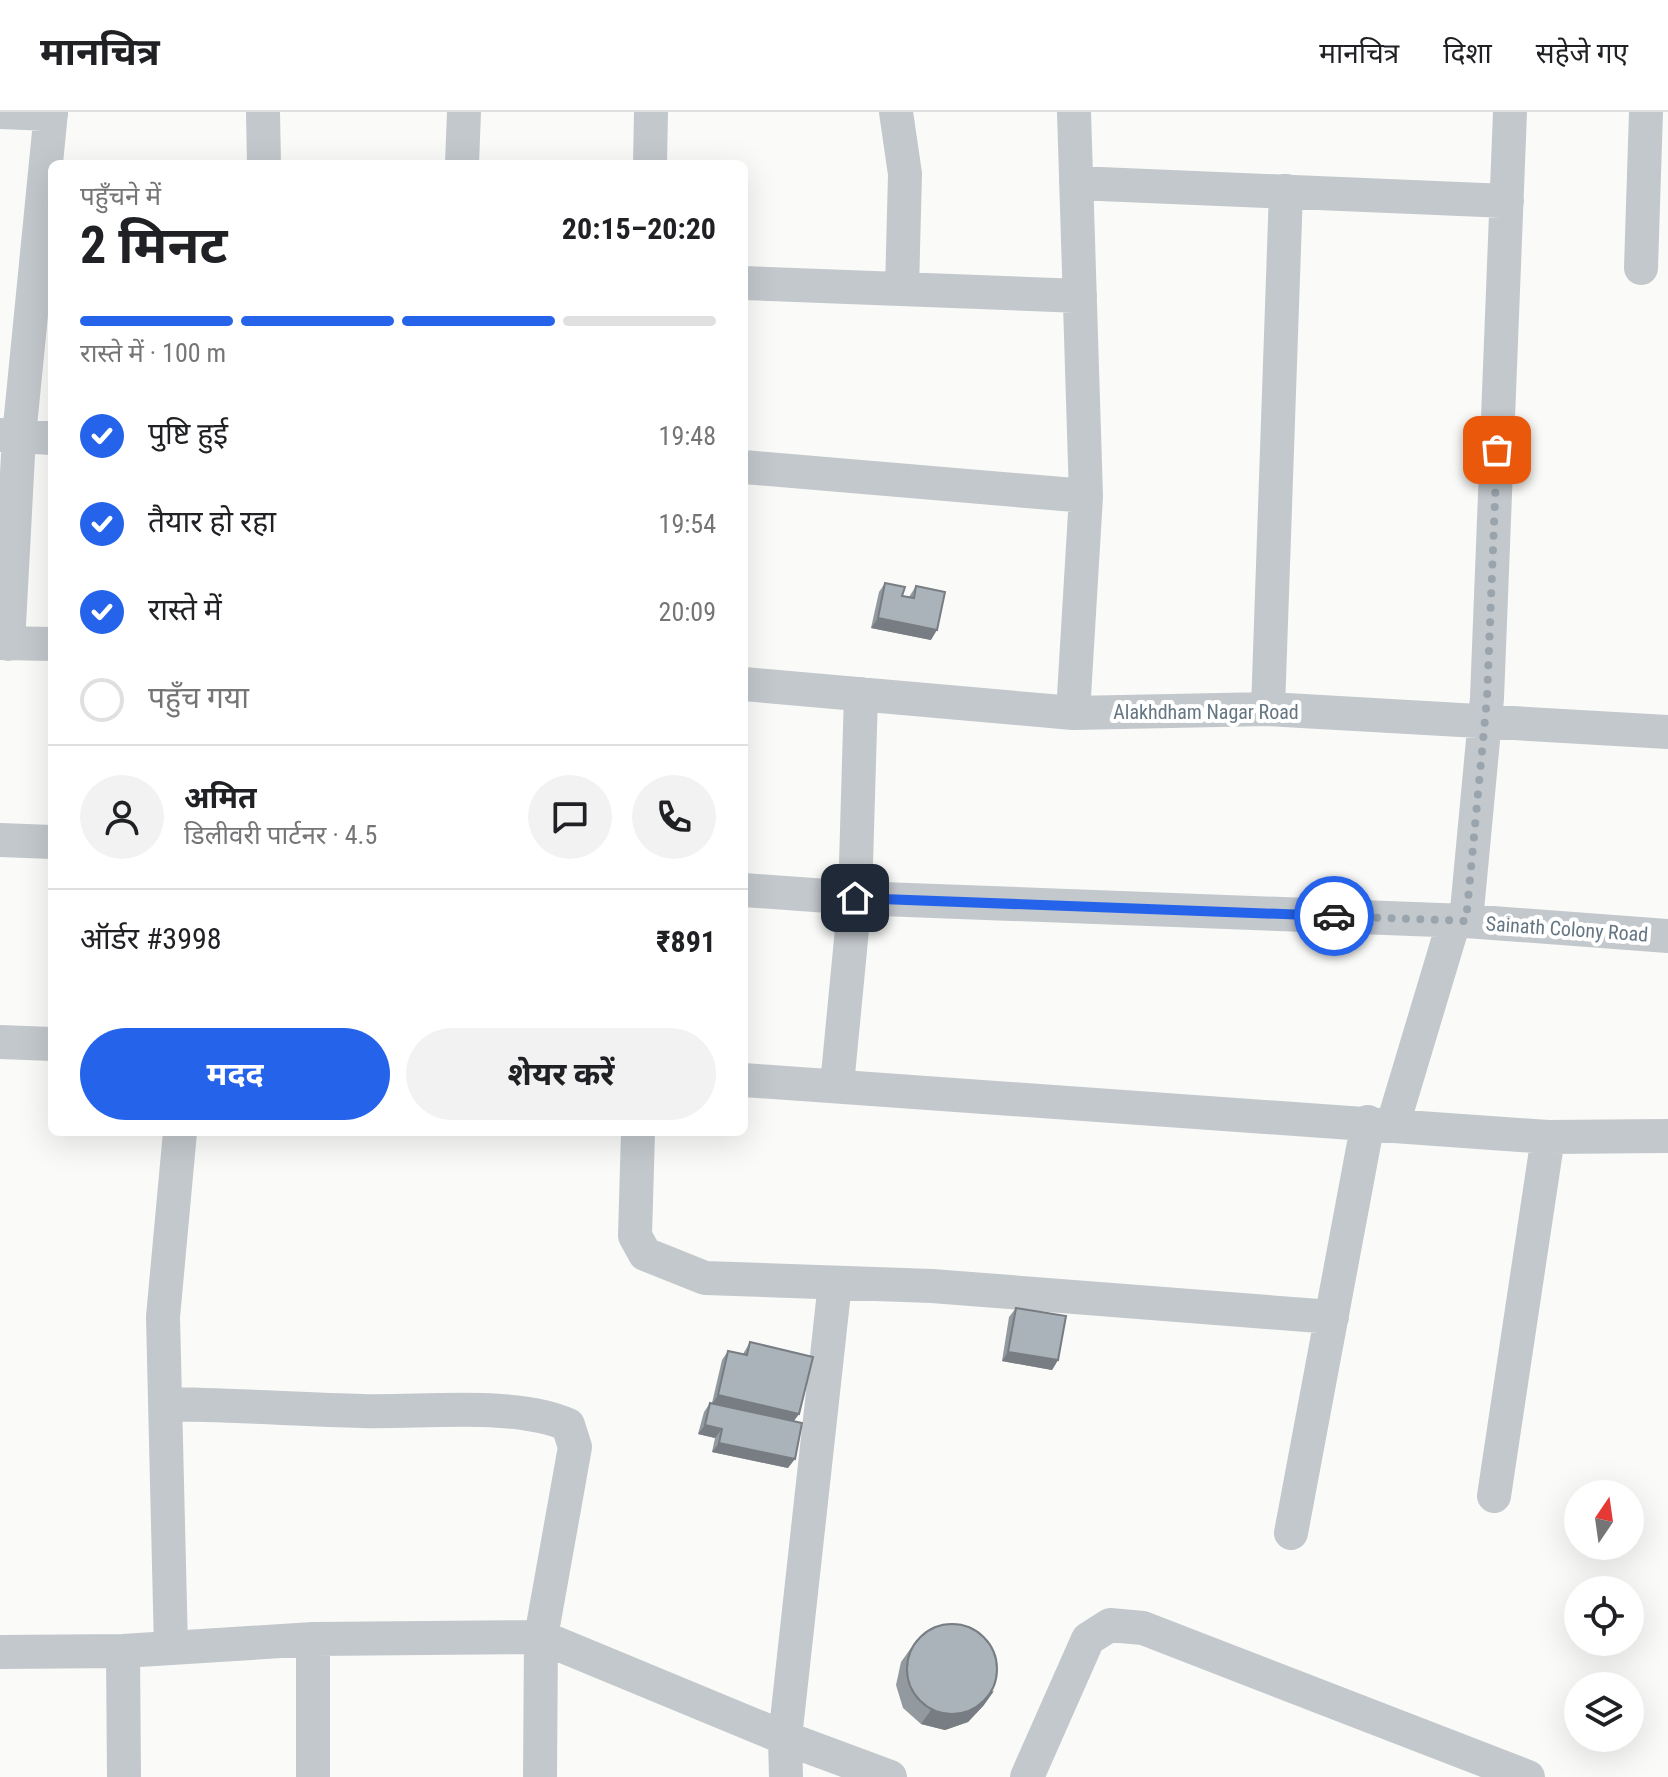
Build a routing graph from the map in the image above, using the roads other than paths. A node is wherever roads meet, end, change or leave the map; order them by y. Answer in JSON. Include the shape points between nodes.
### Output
{"nodes":[{"id":1,"x":0,"y":112,"type":"edge"},
{"id":2,"x":263,"y":112,"type":"edge"},
{"id":3,"x":464,"y":112,"type":"edge"},
{"id":4,"x":651,"y":112,"type":"edge"},
{"id":5,"x":896,"y":112,"type":"edge"},
{"id":6,"x":1074,"y":112,"type":"edge"},
{"id":7,"x":1510,"y":112,"type":"edge"},
{"id":8,"x":1646,"y":112,"type":"edge"},
{"id":9,"x":51,"y":113,"type":"edge"},
{"id":10,"x":264,"y":160,"type":"edge"},
{"id":11,"x":462,"y":160,"type":"edge"},
{"id":12,"x":650,"y":160,"type":"edge"},
{"id":13,"x":1076,"y":183,"type":"junction"},
{"id":14,"x":1286,"y":191,"type":"junction"},
{"id":15,"x":1507,"y":201,"type":"junction"},
{"id":16,"x":1641,"y":268,"type":"dead end"},
{"id":17,"x":748,"y":283,"type":"edge"},
{"id":18,"x":902,"y":289,"type":"junction"},
{"id":19,"x":1080,"y":296,"type":"junction"},
{"id":20,"x":24,"y":436,"type":"edge"},
{"id":21,"x":748,"y":467,"type":"edge"},
{"id":22,"x":1086,"y":496,"type":"junction"},
{"id":23,"x":4,"y":644,"type":"edge"},
{"id":24,"x":48,"y":644,"type":"edge"},
{"id":25,"x":748,"y":684,"type":"edge"},
{"id":26,"x":861,"y":694,"type":"junction"},
{"id":27,"x":1268,"y":709,"type":"junction"},
{"id":28,"x":1073,"y":713,"type":"junction"},
{"id":29,"x":1484,"y":720,"type":"junction"},
{"id":30,"x":1668,"y":732,"type":"edge"},
{"id":31,"x":0,"y":840,"type":"edge"},
{"id":32,"x":48,"y":842,"type":"edge"},
{"id":33,"x":748,"y":890,"type":"edge"},
{"id":34,"x":855,"y":898,"type":"junction"},
{"id":35,"x":1460,"y":921,"type":"junction"},
{"id":36,"x":1668,"y":936,"type":"edge"},
{"id":37,"x":0,"y":1042,"type":"edge"},
{"id":38,"x":48,"y":1044,"type":"edge"},
{"id":39,"x":748,"y":1080,"type":"edge"},
{"id":40,"x":837,"y":1085,"type":"junction"},
{"id":41,"x":1380,"y":1123,"type":"junction"},
{"id":42,"x":180,"y":1136,"type":"edge"},
{"id":43,"x":638,"y":1136,"type":"edge"},
{"id":44,"x":1668,"y":1136,"type":"edge"},
{"id":45,"x":1548,"y":1137,"type":"junction"},
{"id":46,"x":835,"y":1283,"type":"junction"},
{"id":47,"x":1332,"y":1317,"type":"junction"},
{"id":48,"x":166,"y":1404,"type":"junction"},
{"id":49,"x":1494,"y":1496,"type":"dead end"},
{"id":50,"x":1291,"y":1533,"type":"dead end"},
{"id":51,"x":541,"y":1637,"type":"junction"},
{"id":52,"x":313,"y":1639,"type":"junction"},
{"id":53,"x":171,"y":1648,"type":"junction"},
{"id":54,"x":123,"y":1651,"type":"junction"},
{"id":55,"x":0,"y":1652,"type":"edge"},
{"id":56,"x":785,"y":1738,"type":"junction"},
{"id":57,"x":124,"y":1777,"type":"edge"},
{"id":58,"x":313,"y":1777,"type":"edge"},
{"id":59,"x":540,"y":1777,"type":"edge"},
{"id":60,"x":786,"y":1777,"type":"edge"},
{"id":61,"x":890,"y":1777,"type":"edge"},
{"id":62,"x":1027,"y":1777,"type":"edge"},
{"id":63,"x":1528,"y":1777,"type":"edge"}],
"edges":[{"from":1,"to":9,"type":"street"},
{"from":2,"to":10,"type":"street"},
{"from":3,"to":11,"type":"street"},
{"from":4,"to":12,"type":"street"},
{"from":5,"to":18,"type":"street","via":[[905,174]]},
{"from":6,"to":13,"type":"street"},
{"from":7,"to":15,"type":"street","name":"Sainath Colony Road"},
{"from":8,"to":16,"type":"street"},
{"from":9,"to":20,"type":"street"},
{"from":13,"to":14,"type":"street"},
{"from":13,"to":19,"type":"street"},
{"from":14,"to":15,"type":"street"},
{"from":14,"to":27,"type":"street"},
{"from":15,"to":29,"type":"street","name":"Sainath Colony Road"},
{"from":17,"to":18,"type":"street"},
{"from":18,"to":19,"type":"street"},
{"from":19,"to":22,"type":"street"},
{"from":20,"to":23,"type":"street"},
{"from":21,"to":22,"type":"street"},
{"from":22,"to":28,"type":"street"},
{"from":23,"to":24,"type":"street"},
{"from":25,"to":26,"type":"street","name":"Alakhdham Nagar Road"},
{"from":26,"to":28,"type":"street","name":"Alakhdham Nagar Road"},
{"from":26,"to":34,"type":"street"},
{"from":27,"to":28,"type":"street","name":"Alakhdham Nagar Road"},
{"from":27,"to":29,"type":"street","name":"Alakhdham Nagar Road"},
{"from":29,"to":30,"type":"street","name":"Alakhdham Nagar Road"},
{"from":29,"to":35,"type":"street","name":"Sainath Colony Road"},
{"from":31,"to":32,"type":"street"},
{"from":33,"to":34,"type":"street","name":"Sainath Colony Road"},
{"from":34,"to":35,"type":"street","name":"Sainath Colony Road"},
{"from":34,"to":40,"type":"street"},
{"from":35,"to":36,"type":"street","name":"Sainath Colony Road"},
{"from":35,"to":41,"type":"street"},
{"from":37,"to":38,"type":"street"},
{"from":39,"to":40,"type":"street"},
{"from":40,"to":41,"type":"street"},
{"from":41,"to":45,"type":"street"},
{"from":41,"to":47,"type":"street"},
{"from":42,"to":48,"type":"street","via":[[163,1317]]},
{"from":43,"to":46,"type":"street","via":[[635,1236],[645,1254],[705,1278]]},
{"from":44,"to":45,"type":"street"},
{"from":45,"to":49,"type":"street"},
{"from":46,"to":47,"type":"street"},
{"from":46,"to":56,"type":"street"},
{"from":47,"to":50,"type":"street"},
{"from":48,"to":51,"type":"street","via":[[514,1412],[568,1425],[575,1447]]},
{"from":48,"to":53,"type":"street"},
{"from":51,"to":52,"type":"street"},
{"from":51,"to":56,"type":"street"},
{"from":51,"to":59,"type":"street"},
{"from":52,"to":53,"type":"street"},
{"from":52,"to":58,"type":"street"},
{"from":53,"to":54,"type":"street"},
{"from":54,"to":55,"type":"street"},
{"from":54,"to":57,"type":"street"},
{"from":56,"to":60,"type":"street"},
{"from":56,"to":61,"type":"street"},
{"from":62,"to":63,"type":"street","via":[[1088,1639],[1110,1625],[1143,1628]]}]}
